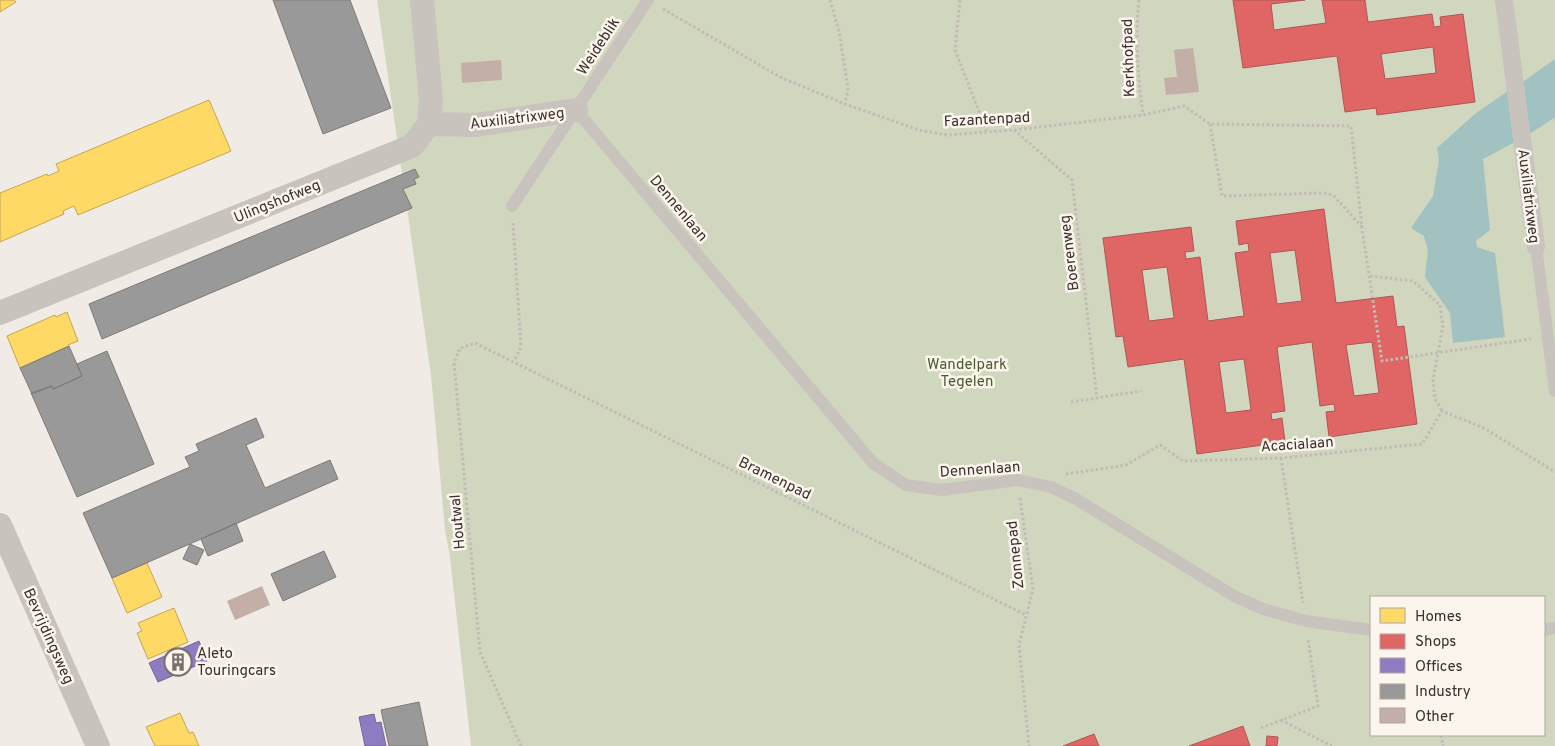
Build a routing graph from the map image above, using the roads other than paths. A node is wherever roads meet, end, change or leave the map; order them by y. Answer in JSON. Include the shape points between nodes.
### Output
{"nodes":[{"id":1,"x":422,"y":0,"type":"edge"},
{"id":2,"x":647,"y":0,"type":"edge"},
{"id":3,"x":1504,"y":0,"type":"edge"},
{"id":4,"x":576,"y":110,"type":"junction"},
{"id":5,"x":429,"y":124,"type":"junction"},
{"id":6,"x":512,"y":206,"type":"road end"},
{"id":7,"x":1536,"y":247,"type":"joint"},
{"id":8,"x":0,"y":313,"type":"edge"},
{"id":9,"x":1555,"y":391,"type":"edge"},
{"id":10,"x":0,"y":525,"type":"edge"},
{"id":11,"x":1370,"y":630,"type":"edge"},
{"id":12,"x":98,"y":746,"type":"edge"}],
"edges":[{"from":1,"to":5,"type":"street","via":[[431,100]]},
{"from":2,"to":4,"type":"lane","name":"Weideblik"},
{"from":3,"to":7,"type":"street","name":"Auxiliatrixweg"},
{"from":4,"to":5,"type":"street","name":"Auxiliatrixweg","via":[[476,125]]},
{"from":4,"to":6,"type":"lane","name":"Weideblik"},
{"from":4,"to":11,"type":"lane","name":"Dennenlaan","via":[[873,463],[906,485],[942,490],[1018,480],[1051,487],[1234,596],[1263,609],[1306,621]]},
{"from":5,"to":8,"type":"street","name":"Ulingshofweg","via":[[412,146]]},
{"from":7,"to":9,"type":"lane","name":"Auxiliatrixweg"},
{"from":10,"to":12,"type":"street","name":"Bevrijdingsweg"}]}
